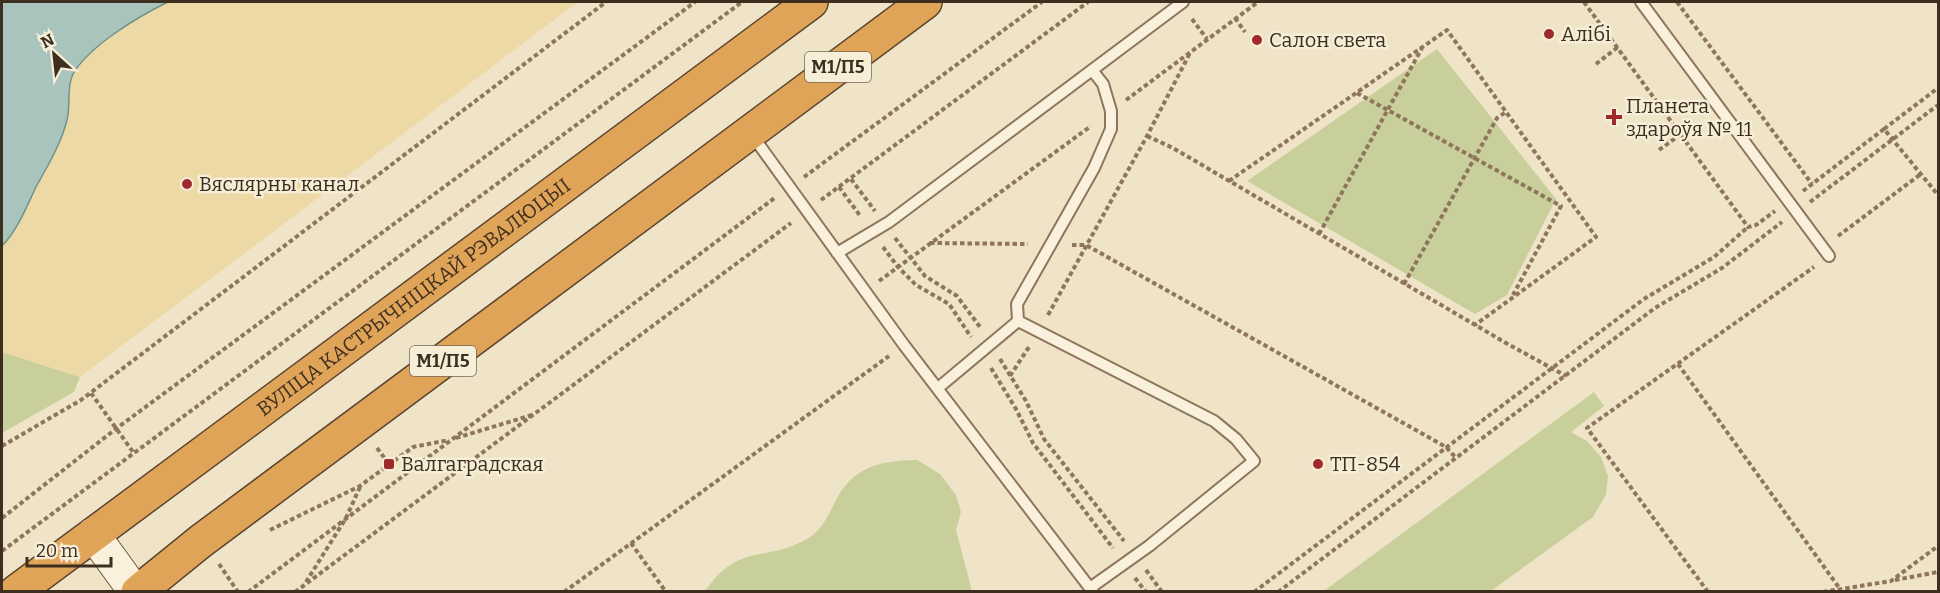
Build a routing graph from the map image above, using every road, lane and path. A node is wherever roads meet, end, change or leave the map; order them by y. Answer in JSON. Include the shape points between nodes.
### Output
{"nodes":[{"id":1,"x":606,"y":2,"type":"edge"},
{"id":2,"x":695,"y":2,"type":"edge"},
{"id":3,"x":742,"y":2,"type":"edge"},
{"id":4,"x":811,"y":2,"type":"edge"},
{"id":5,"x":926,"y":2,"type":"edge"},
{"id":6,"x":1042,"y":2,"type":"edge"},
{"id":7,"x":1088,"y":2,"type":"edge"},
{"id":8,"x":1183,"y":2,"type":"edge"},
{"id":9,"x":1258,"y":2,"type":"edge"},
{"id":10,"x":1584,"y":2,"type":"edge"},
{"id":11,"x":1641,"y":2,"type":"edge"},
{"id":12,"x":1677,"y":2,"type":"edge"},
{"id":13,"x":1235,"y":18,"type":"junction"},
{"id":14,"x":1245,"y":32,"type":"dead end"},
{"id":15,"x":1618,"y":47,"type":"junction"},
{"id":16,"x":1423,"y":48,"type":"junction"},
{"id":17,"x":1192,"y":49,"type":"junction"},
{"id":18,"x":1596,"y":64,"type":"dead end"},
{"id":19,"x":1092,"y":70,"type":"junction"},
{"id":20,"x":1938,"y":88,"type":"edge"},
{"id":21,"x":1357,"y":93,"type":"junction"},
{"id":22,"x":1938,"y":105,"type":"edge"},
{"id":23,"x":1388,"y":110,"type":"junction"},
{"id":24,"x":1112,"y":111,"type":"junction"},
{"id":25,"x":1506,"y":112,"type":"junction"},
{"id":26,"x":1884,"y":129,"type":"junction"},
{"id":27,"x":750,"y":132,"type":"junction"},
{"id":28,"x":1681,"y":134,"type":"junction"},
{"id":29,"x":1147,"y":136,"type":"junction"},
{"id":30,"x":1893,"y":139,"type":"junction"},
{"id":31,"x":1659,"y":150,"type":"dead end"},
{"id":32,"x":1475,"y":158,"type":"junction"},
{"id":33,"x":1921,"y":174,"type":"junction"},
{"id":34,"x":851,"y":179,"type":"junction"},
{"id":35,"x":1229,"y":181,"type":"junction"},
{"id":36,"x":1812,"y":184,"type":"junction"},
{"id":37,"x":790,"y":187,"type":"junction"},
{"id":38,"x":840,"y":187,"type":"junction"},
{"id":39,"x":1938,"y":195,"type":"edge"},
{"id":40,"x":1569,"y":200,"type":"junction"},
{"id":41,"x":1789,"y":201,"type":"junction"},
{"id":42,"x":1561,"y":206,"type":"junction"},
{"id":43,"x":807,"y":211,"type":"junction"},
{"id":44,"x":1797,"y":212,"type":"junction"},
{"id":45,"x":885,"y":225,"type":"junction"},
{"id":46,"x":1748,"y":227,"type":"junction"},
{"id":47,"x":873,"y":233,"type":"junction"},
{"id":48,"x":1319,"y":234,"type":"junction"},
{"id":49,"x":930,"y":243,"type":"junction"},
{"id":50,"x":1051,"y":245,"type":"junction"},
{"id":51,"x":1086,"y":245,"type":"junction"},
{"id":52,"x":1826,"y":252,"type":"junction"},
{"id":53,"x":837,"y":253,"type":"junction"},
{"id":54,"x":910,"y":258,"type":"junction"},
{"id":55,"x":898,"y":267,"type":"junction"},
{"id":56,"x":1404,"y":284,"type":"junction"},
{"id":57,"x":865,"y":291,"type":"junction"},
{"id":58,"x":1511,"y":298,"type":"junction"},
{"id":59,"x":1018,"y":321,"type":"junction"},
{"id":60,"x":1475,"y":325,"type":"junction"},
{"id":61,"x":1038,"y":332,"type":"junction"},
{"id":62,"x":904,"y":345,"type":"junction"},
{"id":63,"x":990,"y":345,"type":"junction"},
{"id":64,"x":981,"y":354,"type":"junction"},
{"id":65,"x":1678,"y":364,"type":"junction"},
{"id":66,"x":1552,"y":369,"type":"junction"},
{"id":67,"x":1010,"y":376,"type":"junction"},
{"id":68,"x":1566,"y":376,"type":"junction"},
{"id":69,"x":938,"y":388,"type":"junction"},
{"id":70,"x":91,"y":393,"type":"junction"},
{"id":71,"x":536,"y":414,"type":"junction"},
{"id":72,"x":117,"y":428,"type":"junction"},
{"id":73,"x":451,"y":440,"type":"junction"},
{"id":74,"x":2,"y":446,"type":"edge"},
{"id":75,"x":1446,"y":447,"type":"junction"},
{"id":76,"x":133,"y":453,"type":"junction"},
{"id":77,"x":1456,"y":458,"type":"junction"},
{"id":78,"x":360,"y":486,"type":"junction"},
{"id":79,"x":2,"y":518,"type":"edge"},
{"id":80,"x":346,"y":518,"type":"junction"},
{"id":81,"x":266,"y":532,"type":"dead end"},
{"id":82,"x":93,"y":534,"type":"junction"},
{"id":83,"x":630,"y":543,"type":"junction"},
{"id":84,"x":1938,"y":546,"type":"edge"},
{"id":85,"x":2,"y":551,"type":"edge"},
{"id":86,"x":1135,"y":555,"type":"junction"},
{"id":87,"x":227,"y":558,"type":"dead end"},
{"id":88,"x":1124,"y":562,"type":"junction"},
{"id":89,"x":1938,"y":572,"type":"edge"},
{"id":90,"x":1891,"y":581,"type":"junction"},
{"id":91,"x":304,"y":585,"type":"junction"},
{"id":92,"x":1840,"y":589,"type":"junction"},
{"id":93,"x":1091,"y":590,"type":"edge"},
{"id":94,"x":16,"y":591,"type":"edge"},
{"id":95,"x":136,"y":591,"type":"edge"},
{"id":96,"x":238,"y":591,"type":"edge"},
{"id":97,"x":248,"y":591,"type":"edge"},
{"id":98,"x":296,"y":591,"type":"edge"},
{"id":99,"x":564,"y":591,"type":"edge"},
{"id":100,"x":666,"y":591,"type":"edge"},
{"id":101,"x":1146,"y":591,"type":"edge"},
{"id":102,"x":1162,"y":591,"type":"edge"},
{"id":103,"x":1255,"y":591,"type":"edge"},
{"id":104,"x":1278,"y":591,"type":"edge"},
{"id":105,"x":1708,"y":591,"type":"edge"},
{"id":106,"x":1823,"y":591,"type":"edge"}],
"edges":[{"from":1,"to":70,"type":"path"},
{"from":2,"to":72,"type":"path"},
{"from":3,"to":76,"type":"path"},
{"from":4,"to":82,"type":"highway","name":"ВУЛІЦА КАСТРЫЧНІЦКАЙ РЭВАЛЮЦЫІ"},
{"from":5,"to":27,"type":"highway","number":"М1/П5"},
{"from":6,"to":37,"type":"path"},
{"from":7,"to":34,"type":"path"},
{"from":8,"to":19,"type":"lane"},
{"from":9,"to":13,"type":"path"},
{"from":10,"to":15,"type":"path"},
{"from":11,"to":41,"type":"lane"},
{"from":12,"to":36,"type":"path"},
{"from":13,"to":14,"type":"path"},
{"from":13,"to":17,"type":"path"},
{"from":15,"to":18,"type":"path"},
{"from":15,"to":28,"type":"path"},
{"from":16,"to":21,"type":"path"},
{"from":16,"to":23,"type":"path"},
{"from":16,"to":25,"type":"path","via":[[1448,30]]},
{"from":17,"to":24,"type":"path"},
{"from":17,"to":29,"type":"path"},
{"from":19,"to":24,"type":"lane","via":[[1103,84]]},
{"from":19,"to":45,"type":"lane"},
{"from":20,"to":26,"type":"path"},
{"from":21,"to":23,"type":"path"},
{"from":21,"to":35,"type":"path"},
{"from":22,"to":30,"type":"path"},
{"from":23,"to":32,"type":"path"},
{"from":23,"to":48,"type":"path"},
{"from":24,"to":49,"type":"path"},
{"from":24,"to":50,"type":"lane","via":[[1111,129],[1094,168]]},
{"from":25,"to":32,"type":"path","via":[[1497,118]]},
{"from":25,"to":40,"type":"path"},
{"from":26,"to":30,"type":"path"},
{"from":26,"to":36,"type":"path"},
{"from":27,"to":37,"type":"lane"},
{"from":27,"to":95,"type":"highway","number":"М1/П5"},
{"from":28,"to":31,"type":"path"},
{"from":28,"to":46,"type":"path"},
{"from":29,"to":35,"type":"path"},
{"from":29,"to":51,"type":"path"},
{"from":30,"to":33,"type":"path"},
{"from":30,"to":44,"type":"path"},
{"from":32,"to":42,"type":"path"},
{"from":32,"to":56,"type":"path"},
{"from":33,"to":39,"type":"path"},
{"from":33,"to":52,"type":"path"},
{"from":34,"to":38,"type":"path"},
{"from":34,"to":45,"type":"path"},
{"from":35,"to":48,"type":"path"},
{"from":36,"to":41,"type":"path"},
{"from":37,"to":43,"type":"lane"},
{"from":37,"to":73,"type":"path"},
{"from":38,"to":43,"type":"path"},
{"from":38,"to":47,"type":"path"},
{"from":40,"to":42,"type":"path"},
{"from":40,"to":58,"type":"path","via":[[1596,237]]},
{"from":41,"to":44,"type":"lane"},
{"from":41,"to":46,"type":"path"},
{"from":42,"to":58,"type":"path"},
{"from":43,"to":53,"type":"lane"},
{"from":43,"to":71,"type":"path"},
{"from":44,"to":52,"type":"lane"},
{"from":44,"to":68,"type":"path","via":[[1722,268],[1655,308]]},
{"from":45,"to":47,"type":"lane"},
{"from":45,"to":54,"type":"path"},
{"from":46,"to":66,"type":"path","via":[[1714,257],[1644,299]]},
{"from":47,"to":53,"type":"lane"},
{"from":47,"to":55,"type":"path"},
{"from":48,"to":56,"type":"path"},
{"from":49,"to":50,"type":"path"},
{"from":49,"to":54,"type":"path"},
{"from":50,"to":51,"type":"path"},
{"from":50,"to":59,"type":"lane","via":[[1017,304]]},
{"from":51,"to":61,"type":"path"},
{"from":51,"to":75,"type":"path"},
{"from":52,"to":65,"type":"path"},
{"from":53,"to":57,"type":"lane"},
{"from":54,"to":55,"type":"path"},
{"from":54,"to":63,"type":"path","via":[[925,276],[957,296]]},
{"from":55,"to":57,"type":"path"},
{"from":55,"to":64,"type":"path","via":[[916,285],[949,304]]},
{"from":56,"to":60,"type":"path"},
{"from":57,"to":62,"type":"lane"},
{"from":58,"to":60,"type":"path"},
{"from":59,"to":61,"type":"lane"},
{"from":59,"to":63,"type":"lane"},
{"from":60,"to":66,"type":"path"},
{"from":61,"to":67,"type":"path"},
{"from":61,"to":86,"type":"lane","via":[[1214,421],[1254,461]]},
{"from":62,"to":69,"type":"lane"},
{"from":62,"to":83,"type":"path"},
{"from":63,"to":64,"type":"lane"},
{"from":63,"to":67,"type":"path"},
{"from":64,"to":69,"type":"lane"},
{"from":64,"to":88,"type":"path","via":[[1033,443]]},
{"from":65,"to":92,"type":"path"},
{"from":65,"to":105,"type":"path","via":[[1587,428]]},
{"from":66,"to":68,"type":"path"},
{"from":66,"to":75,"type":"path"},
{"from":67,"to":86,"type":"path","via":[[1044,439]]},
{"from":68,"to":77,"type":"path"},
{"from":69,"to":93,"type":"lane"},
{"from":70,"to":72,"type":"path"},
{"from":70,"to":74,"type":"path"},
{"from":71,"to":73,"type":"path"},
{"from":71,"to":91,"type":"path"},
{"from":72,"to":76,"type":"path"},
{"from":72,"to":79,"type":"path"},
{"from":73,"to":78,"type":"path","via":[[413,447]]},
{"from":73,"to":80,"type":"path"},
{"from":75,"to":77,"type":"path"},
{"from":75,"to":103,"type":"path"},
{"from":76,"to":85,"type":"path"},
{"from":77,"to":104,"type":"path"},
{"from":78,"to":80,"type":"path"},
{"from":78,"to":81,"type":"path"},
{"from":80,"to":91,"type":"path"},
{"from":80,"to":97,"type":"path"},
{"from":82,"to":94,"type":"highway","name":"ВУЛІЦА КАСТРЫЧНІЦКАЙ РЭВАЛЮЦЫІ"},
{"from":82,"to":95,"type":"main road"},
{"from":83,"to":99,"type":"path"},
{"from":83,"to":100,"type":"path"},
{"from":84,"to":90,"type":"path"},
{"from":86,"to":88,"type":"lane"},
{"from":86,"to":102,"type":"path"},
{"from":87,"to":96,"type":"path","via":[[218,565]]},
{"from":88,"to":93,"type":"lane"},
{"from":88,"to":101,"type":"path"},
{"from":89,"to":90,"type":"path"},
{"from":90,"to":92,"type":"path"},
{"from":91,"to":98,"type":"path"},
{"from":92,"to":106,"type":"path"}]}
